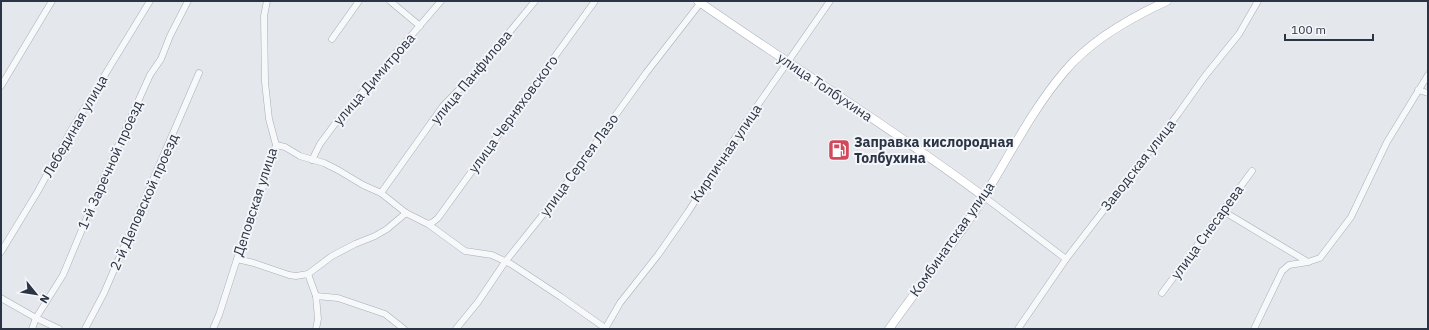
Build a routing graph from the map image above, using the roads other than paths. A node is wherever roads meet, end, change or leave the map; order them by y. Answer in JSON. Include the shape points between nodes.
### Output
{"nodes":[{"id":1,"x":52,"y":1,"type":"edge"},
{"id":2,"x":150,"y":1,"type":"edge"},
{"id":3,"x":188,"y":1,"type":"edge"},
{"id":4,"x":267,"y":1,"type":"edge"},
{"id":5,"x":360,"y":1,"type":"edge"},
{"id":6,"x":390,"y":1,"type":"edge"},
{"id":7,"x":441,"y":1,"type":"edge"},
{"id":8,"x":535,"y":1,"type":"edge"},
{"id":9,"x":595,"y":1,"type":"edge"},
{"id":10,"x":830,"y":1,"type":"edge"},
{"id":11,"x":1167,"y":1,"type":"edge"},
{"id":12,"x":1258,"y":1,"type":"edge"},
{"id":13,"x":700,"y":2,"type":"edge"},
{"id":14,"x":420,"y":26,"type":"junction"},
{"id":15,"x":332,"y":38,"type":"dead end"},
{"id":16,"x":788,"y":62,"type":"junction"},
{"id":17,"x":199,"y":73,"type":"dead end"},
{"id":18,"x":1428,"y":75,"type":"edge"},
{"id":19,"x":1,"y":86,"type":"edge"},
{"id":20,"x":1418,"y":90,"type":"junction"},
{"id":21,"x":1428,"y":93,"type":"edge"},
{"id":22,"x":276,"y":145,"type":"junction"},
{"id":23,"x":312,"y":160,"type":"junction"},
{"id":24,"x":1252,"y":171,"type":"dead end"},
{"id":25,"x":381,"y":193,"type":"junction"},
{"id":26,"x":983,"y":196,"type":"junction"},
{"id":27,"x":1223,"y":212,"type":"junction"},
{"id":28,"x":406,"y":213,"type":"junction"},
{"id":29,"x":428,"y":224,"type":"junction"},
{"id":30,"x":1,"y":252,"type":"edge"},
{"id":31,"x":237,"y":259,"type":"junction"},
{"id":32,"x":1066,"y":259,"type":"junction"},
{"id":33,"x":505,"y":262,"type":"junction"},
{"id":34,"x":1308,"y":262,"type":"junction"},
{"id":35,"x":308,"y":274,"type":"junction"},
{"id":36,"x":1162,"y":293,"type":"dead end"},
{"id":37,"x":316,"y":296,"type":"junction"},
{"id":38,"x":1,"y":298,"type":"edge"},
{"id":39,"x":36,"y":318,"type":"junction"},
{"id":40,"x":32,"y":329,"type":"edge"},
{"id":41,"x":59,"y":329,"type":"edge"},
{"id":42,"x":85,"y":329,"type":"edge"},
{"id":43,"x":213,"y":329,"type":"edge"},
{"id":44,"x":316,"y":329,"type":"edge"},
{"id":45,"x":404,"y":329,"type":"edge"},
{"id":46,"x":456,"y":329,"type":"edge"},
{"id":47,"x":605,"y":329,"type":"edge"},
{"id":48,"x":889,"y":329,"type":"edge"},
{"id":49,"x":1018,"y":329,"type":"edge"},
{"id":50,"x":1254,"y":329,"type":"edge"}],
"edges":[{"from":1,"to":19,"type":"street"},
{"from":2,"to":30,"type":"street","name":"Лебединая улица"},
{"from":3,"to":39,"type":"street","name":"1-й Заречной проезд","via":[[170,36],[162,59],[150,75],[63,275]]},
{"from":4,"to":22,"type":"street","name":"Деповская улица","via":[[264,16],[268,119]]},
{"from":5,"to":15,"type":"street"},
{"from":6,"to":14,"type":"street"},
{"from":7,"to":14,"type":"street","name":"улица Димитрова"},
{"from":8,"to":25,"type":"street","name":"улица Панфилова","via":[[480,68],[444,106]]},
{"from":9,"to":29,"type":"street","name":"улица Черняховского","via":[[438,218]]},
{"from":10,"to":16,"type":"street","name":"Кирпичная улица"},
{"from":11,"to":26,"type":"main road","name":"Комбинатская улица","via":[[1127,22],[1092,46],[1066,70],[1048,92]]},
{"from":12,"to":32,"type":"street","name":"Заводская улица","via":[[1239,34]]},
{"from":13,"to":16,"type":"main road","name":"улица Толбухина"},
{"from":13,"to":33,"type":"street","name":"улица Сергея Лазо","via":[[553,202]]},
{"from":14,"to":23,"type":"street","name":"улица Димитрова","via":[[334,125]]},
{"from":16,"to":26,"type":"main road","name":"улица Толбухина"},
{"from":16,"to":47,"type":"street","name":"Кирпичная улица","via":[[658,255],[615,310]]},
{"from":17,"to":42,"type":"street","name":"2-й Деповской проезд","via":[[104,293]]},
{"from":18,"to":20,"type":"street"},
{"from":20,"to":21,"type":"street"},
{"from":20,"to":34,"type":"street","via":[[1387,142],[1351,217],[1320,258]]},
{"from":22,"to":23,"type":"street"},
{"from":22,"to":31,"type":"street","name":"Деповская улица"},
{"from":23,"to":25,"type":"street","via":[[338,170]]},
{"from":24,"to":27,"type":"street","name":"улица Снесарева"},
{"from":25,"to":28,"type":"street"},
{"from":26,"to":32,"type":"street","name":"улица Толбухина"},
{"from":26,"to":48,"type":"main road","name":"Комбинатская улица"},
{"from":27,"to":34,"type":"street"},
{"from":27,"to":36,"type":"street","name":"улица Снесарева"},
{"from":28,"to":29,"type":"street"},
{"from":28,"to":35,"type":"street","via":[[387,229],[332,256]]},
{"from":29,"to":33,"type":"street","via":[[465,251],[492,255]]},
{"from":31,"to":35,"type":"street","via":[[289,276]]},
{"from":31,"to":43,"type":"street","name":"Деповская улица"},
{"from":32,"to":49,"type":"street","name":"Заводская улица"},
{"from":33,"to":46,"type":"street","name":"улица Сергея Лазо"},
{"from":33,"to":47,"type":"street","via":[[561,297]]},
{"from":34,"to":50,"type":"street","via":[[1288,265],[1282,271]]},
{"from":35,"to":37,"type":"street"},
{"from":37,"to":44,"type":"street"},
{"from":37,"to":45,"type":"street","via":[[338,298],[385,314]]},
{"from":38,"to":39,"type":"street"},
{"from":39,"to":40,"type":"street","name":"1-й Заречной проезд"},
{"from":39,"to":41,"type":"street"}]}
